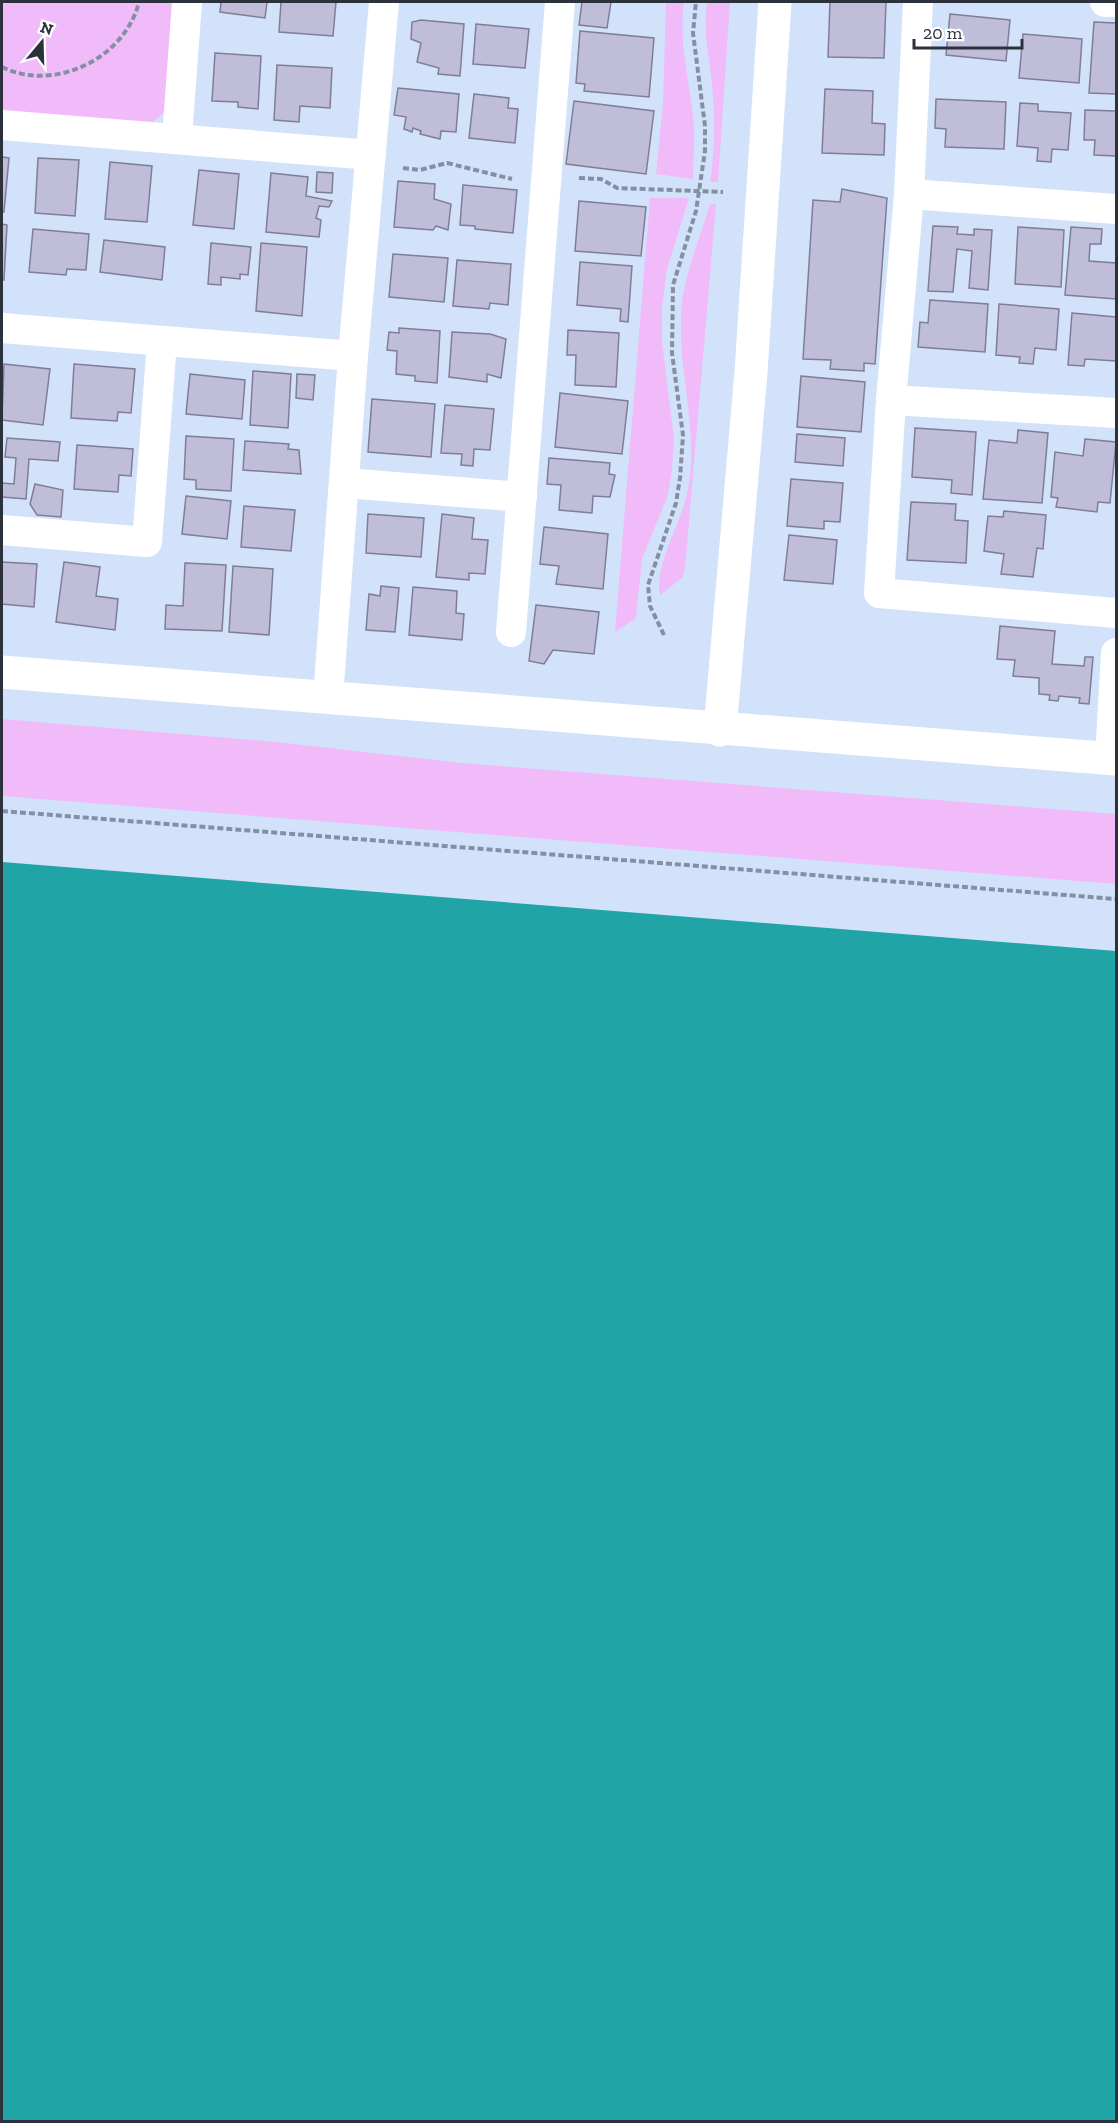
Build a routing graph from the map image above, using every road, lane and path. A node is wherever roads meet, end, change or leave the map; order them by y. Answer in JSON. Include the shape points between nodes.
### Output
{"nodes":[{"id":1,"x":139,"y":2,"type":"edge"},
{"id":2,"x":187,"y":2,"type":"edge"},
{"id":3,"x":384,"y":2,"type":"edge"},
{"id":4,"x":560,"y":2,"type":"edge"},
{"id":5,"x":696,"y":2,"type":"edge"},
{"id":6,"x":775,"y":2,"type":"edge"},
{"id":7,"x":918,"y":2,"type":"edge"},
{"id":8,"x":1105,"y":2,"type":"edge"},
{"id":9,"x":1116,"y":2,"type":"edge"},
{"id":10,"x":2,"y":67,"type":"edge"},
{"id":11,"x":2,"y":125,"type":"edge"},
{"id":12,"x":177,"y":137,"type":"junction"},
{"id":13,"x":371,"y":154,"type":"junction"},
{"id":14,"x":909,"y":194,"type":"junction"},
{"id":15,"x":1116,"y":209,"type":"edge"},
{"id":16,"x":2,"y":328,"type":"edge"},
{"id":17,"x":162,"y":341,"type":"junction"},
{"id":18,"x":352,"y":356,"type":"junction"},
{"id":19,"x":891,"y":400,"type":"junction"},
{"id":20,"x":1116,"y":413,"type":"edge"},
{"id":21,"x":345,"y":483,"type":"junction"},
{"id":22,"x":522,"y":497,"type":"junction"},
{"id":23,"x":2,"y":530,"type":"edge"},
{"id":24,"x":1116,"y":614,"type":"edge"},
{"id":25,"x":511,"y":632,"type":"dead end"},
{"id":26,"x":664,"y":635,"type":"dead end"},
{"id":27,"x":1116,"y":653,"type":"edge"},
{"id":28,"x":2,"y":672,"type":"edge"},
{"id":29,"x":328,"y":698,"type":"junction"},
{"id":30,"x":720,"y":730,"type":"junction"},
{"id":31,"x":1113,"y":759,"type":"edge"},
{"id":32,"x":2,"y":811,"type":"edge"},
{"id":33,"x":1116,"y":899,"type":"edge"}],
"edges":[{"from":1,"to":10,"type":"path","via":[[129,26],[114,45],[75,70],[28,75]]},
{"from":2,"to":12,"type":"street"},
{"from":3,"to":13,"type":"street"},
{"from":4,"to":22,"type":"street"},
{"from":5,"to":26,"type":"path","via":[[693,33],[705,151],[696,211],[672,285],[672,352],[683,435],[680,478],[676,503],[648,585],[650,606]]},
{"from":6,"to":30,"type":"street","via":[[752,361]]},
{"from":7,"to":14,"type":"street"},
{"from":8,"to":9,"type":"street"},
{"from":11,"to":12,"type":"street"},
{"from":12,"to":13,"type":"street"},
{"from":13,"to":18,"type":"street"},
{"from":14,"to":15,"type":"street"},
{"from":14,"to":19,"type":"street"},
{"from":16,"to":17,"type":"street"},
{"from":17,"to":18,"type":"street"},
{"from":17,"to":23,"type":"street","via":[[147,542]]},
{"from":18,"to":21,"type":"street"},
{"from":19,"to":20,"type":"street"},
{"from":19,"to":24,"type":"street","via":[[879,592]]},
{"from":21,"to":22,"type":"street"},
{"from":21,"to":29,"type":"street"},
{"from":22,"to":25,"type":"street"},
{"from":27,"to":31,"type":"street"},
{"from":28,"to":29,"type":"street"},
{"from":29,"to":30,"type":"street"},
{"from":30,"to":31,"type":"street"},
{"from":32,"to":33,"type":"path"}]}
